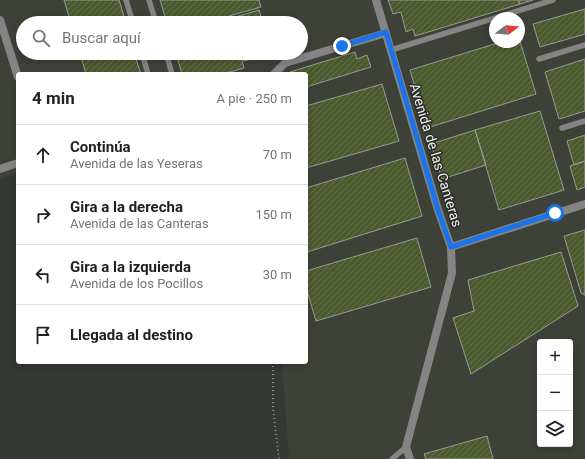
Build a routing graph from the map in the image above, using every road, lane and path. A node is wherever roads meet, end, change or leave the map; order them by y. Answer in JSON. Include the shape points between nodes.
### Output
{"nodes":[{"id":1,"x":126,"y":0,"type":"edge"},
{"id":2,"x":149,"y":0,"type":"edge"},
{"id":3,"x":376,"y":0,"type":"edge"},
{"id":4,"x":553,"y":0,"type":"edge"},
{"id":5,"x":130,"y":16,"type":"edge"},
{"id":6,"x":154,"y":16,"type":"edge"},
{"id":7,"x":0,"y":20,"type":"edge"},
{"id":8,"x":386,"y":32,"type":"junction"},
{"id":9,"x":585,"y":45,"type":"edge"},
{"id":10,"x":391,"y":50,"type":"junction"},
{"id":11,"x":308,"y":56,"type":"edge"},
{"id":12,"x":539,"y":58,"type":"dead end"},
{"id":13,"x":144,"y":60,"type":"edge"},
{"id":14,"x":168,"y":60,"type":"edge"},
{"id":15,"x":295,"y":60,"type":"edge"},
{"id":16,"x":17,"y":72,"type":"edge"},
{"id":17,"x":147,"y":72,"type":"edge"},
{"id":18,"x":171,"y":72,"type":"edge"},
{"id":19,"x":276,"y":72,"type":"edge"},
{"id":20,"x":585,"y":121,"type":"edge"},
{"id":21,"x":562,"y":128,"type":"dead end"},
{"id":22,"x":16,"y":164,"type":"edge"},
{"id":23,"x":0,"y":169,"type":"edge"},
{"id":24,"x":585,"y":204,"type":"edge"},
{"id":25,"x":451,"y":247,"type":"junction"},
{"id":26,"x":273,"y":364,"type":"edge"},
{"id":27,"x":406,"y":447,"type":"junction"},
{"id":28,"x":279,"y":459,"type":"edge"},
{"id":29,"x":392,"y":459,"type":"edge"},
{"id":30,"x":410,"y":459,"type":"edge"}],
"edges":[{"from":1,"to":5,"type":"lane"},
{"from":2,"to":6,"type":"lane"},
{"from":3,"to":8,"type":"street","name":"Avenida de las Canteras"},
{"from":4,"to":10,"type":"lane"},
{"from":7,"to":16,"type":"street"},
{"from":8,"to":10,"type":"street","name":"Avenida de las Canteras"},
{"from":8,"to":11,"type":"street"},
{"from":9,"to":12,"type":"lane"},
{"from":10,"to":25,"type":"street","name":"Avenida de las Canteras"},
{"from":13,"to":17,"type":"lane"},
{"from":14,"to":18,"type":"lane"},
{"from":15,"to":19,"type":"street","via":[[285,63]]},
{"from":20,"to":21,"type":"lane"},
{"from":22,"to":23,"type":"street"},
{"from":24,"to":25,"type":"street"},
{"from":25,"to":27,"type":"street","name":"Avenida de las Canteras","via":[[452,273]]},
{"from":26,"to":28,"type":"path","via":[[273,408]]},
{"from":27,"to":29,"type":"lane"},
{"from":27,"to":30,"type":"street"}]}
